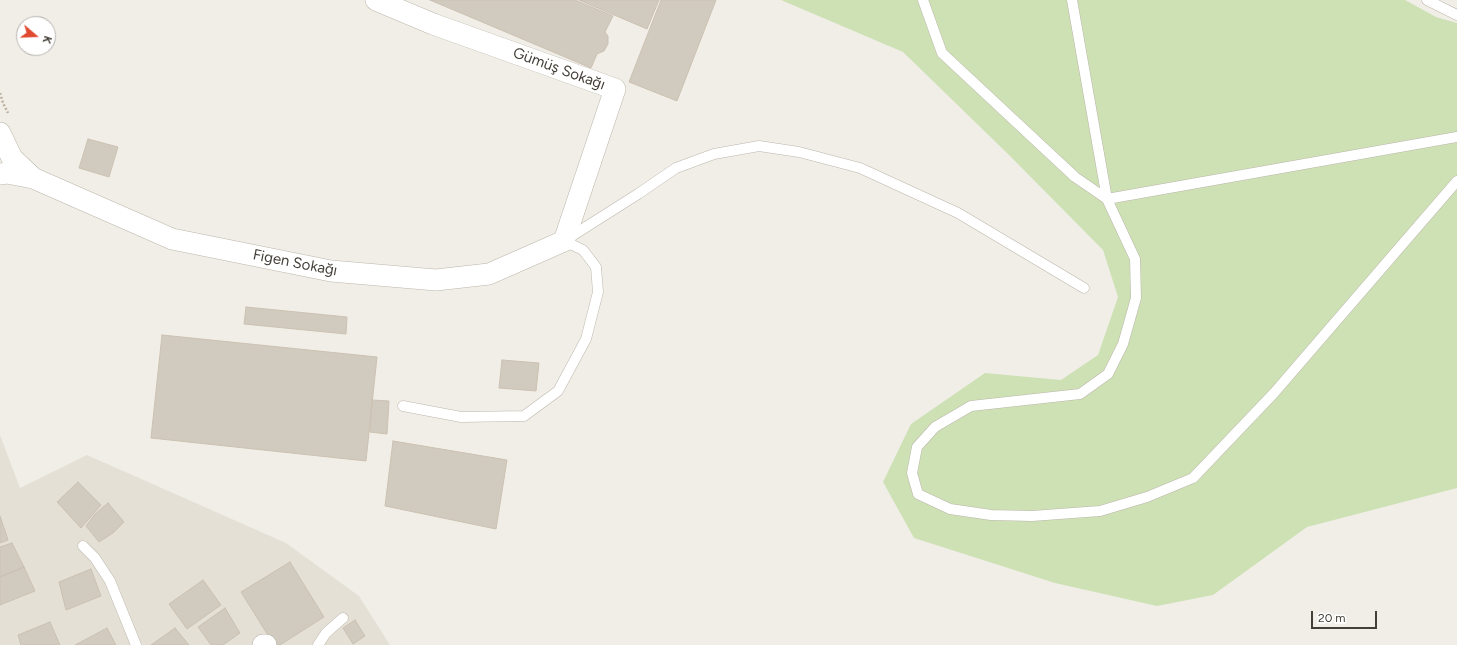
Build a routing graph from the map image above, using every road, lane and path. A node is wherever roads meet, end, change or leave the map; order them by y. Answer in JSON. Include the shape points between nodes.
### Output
{"nodes":[{"id":1,"x":376,"y":0,"type":"edge"},
{"id":2,"x":923,"y":0,"type":"edge"},
{"id":3,"x":1072,"y":0,"type":"edge"},
{"id":4,"x":1427,"y":0,"type":"edge"},
{"id":5,"x":1457,"y":15,"type":"edge"},
{"id":6,"x":0,"y":133,"type":"edge"},
{"id":7,"x":1457,"y":137,"type":"edge"},
{"id":8,"x":0,"y":174,"type":"edge"},
{"id":9,"x":33,"y":178,"type":"junction"},
{"id":10,"x":1457,"y":181,"type":"edge"},
{"id":11,"x":1107,"y":199,"type":"junction"},
{"id":12,"x":564,"y":241,"type":"junction"},
{"id":13,"x":1084,"y":288,"type":"dead end"},
{"id":14,"x":402,"y":406,"type":"dead end"},
{"id":15,"x":82,"y":546,"type":"dead end"},
{"id":16,"x":343,"y":618,"type":"dead end"},
{"id":17,"x":136,"y":645,"type":"edge"},
{"id":18,"x":318,"y":645,"type":"edge"}],
"edges":[{"from":1,"to":12,"type":"street","name":"Gümüş Sokağı","via":[[434,24],[615,89]]},
{"from":2,"to":11,"type":"lane","via":[[942,53],[1075,177]]},
{"from":3,"to":11,"type":"lane"},
{"from":4,"to":5,"type":"lane"},
{"from":6,"to":9,"type":"street","via":[[12,158]]},
{"from":7,"to":11,"type":"lane"},
{"from":8,"to":9,"type":"street","via":[[7,172]]},
{"from":9,"to":12,"type":"street","name":"Figen Sokağı","via":[[172,239],[331,271],[436,280],[489,274]]},
{"from":10,"to":11,"type":"lane","via":[[1274,393],[1193,478],[1147,497],[1100,511],[1032,516],[991,515],[950,509],[918,494],[912,473],[917,447],[935,427],[971,406],[1080,394],[1108,374],[1123,344],[1136,298],[1135,259]]},
{"from":12,"to":13,"type":"lane","via":[[676,168],[714,154],[759,146],[799,152],[860,168],[958,213]]},
{"from":12,"to":14,"type":"lane","via":[[583,250],[596,267],[598,292],[586,339],[558,391],[524,416],[461,417]]},
{"from":15,"to":17,"type":"lane","via":[[95,558],[110,581]]},
{"from":16,"to":18,"type":"lane","via":[[326,633]]}]}
